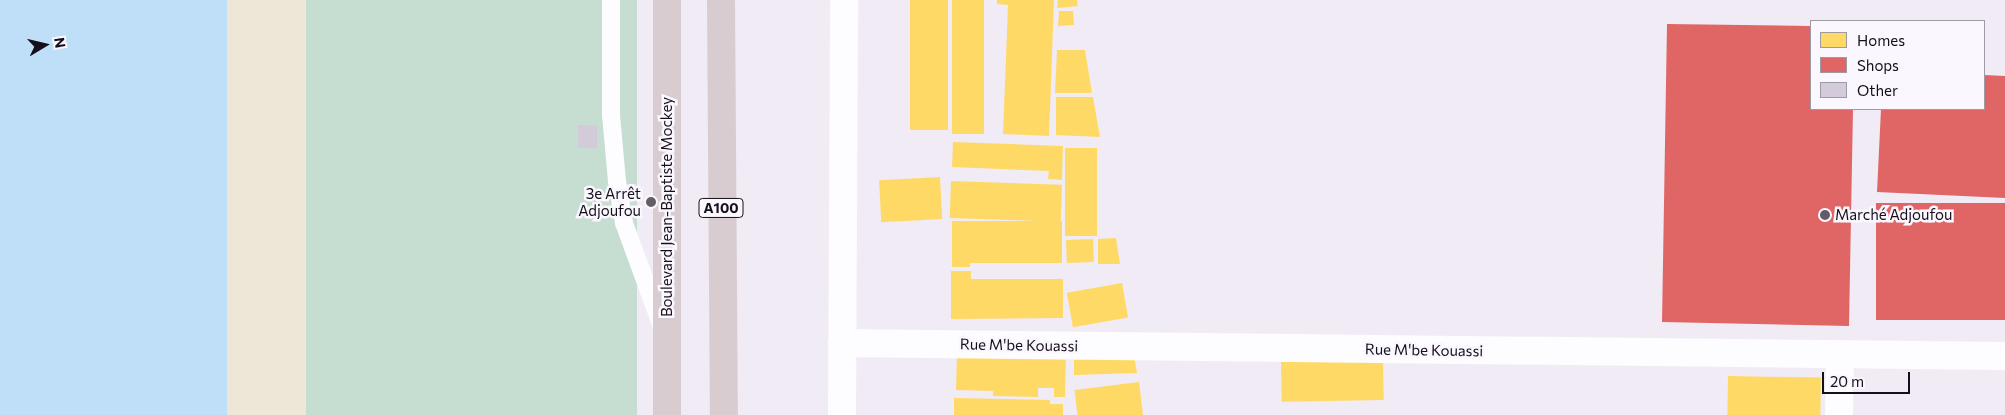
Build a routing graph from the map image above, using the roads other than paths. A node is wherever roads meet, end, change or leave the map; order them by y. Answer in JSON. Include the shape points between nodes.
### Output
{"nodes":[{"id":1,"x":611,"y":0,"type":"edge"},
{"id":2,"x":667,"y":0,"type":"edge"},
{"id":3,"x":721,"y":0,"type":"edge"},
{"id":4,"x":844,"y":0,"type":"edge"},
{"id":5,"x":667,"y":342,"type":"junction"},
{"id":6,"x":842,"y":342,"type":"junction"},
{"id":7,"x":1840,"y":355,"type":"junction"},
{"id":8,"x":2005,"y":356,"type":"edge"},
{"id":9,"x":667,"y":415,"type":"edge"},
{"id":10,"x":724,"y":415,"type":"edge"},
{"id":11,"x":842,"y":415,"type":"edge"},
{"id":12,"x":1839,"y":415,"type":"edge"}],
"edges":[{"from":1,"to":5,"type":"lane","via":[[611,115],[616,181],[624,224]]},
{"from":2,"to":5,"type":"highway","name":"Boulevard Jean-Baptiste Mockey"},
{"from":3,"to":10,"type":"highway","number":"A100"},
{"from":4,"to":6,"type":"street"},
{"from":5,"to":9,"type":"highway","name":"Boulevard Jean-Baptiste Mockey"},
{"from":6,"to":7,"type":"street","name":"Rue M'be Kouassi"},
{"from":6,"to":11,"type":"street"},
{"from":7,"to":8,"type":"street","name":"Rue M'be Kouassi"},
{"from":7,"to":12,"type":"street"}]}
